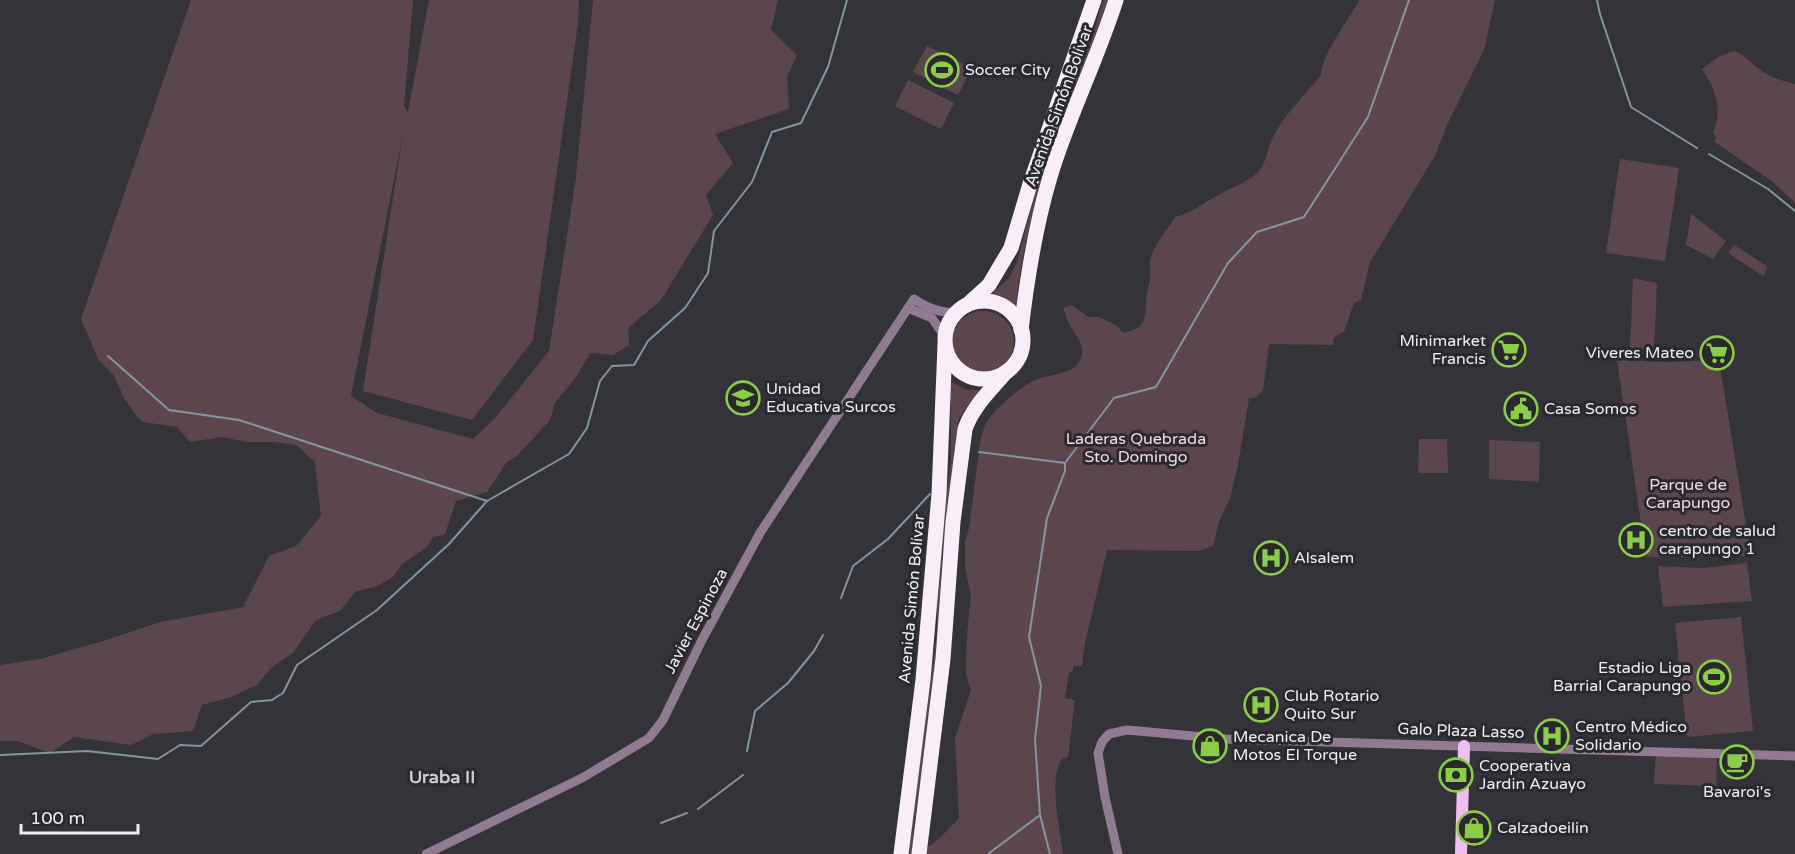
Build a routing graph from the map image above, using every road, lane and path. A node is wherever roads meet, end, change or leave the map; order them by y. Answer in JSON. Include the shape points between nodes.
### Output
{"nodes":[{"id":1,"x":1094,"y":0,"type":"edge"},
{"id":2,"x":1116,"y":0,"type":"edge"},
{"id":3,"x":909,"y":308,"type":"junction"},
{"id":4,"x":962,"y":309,"type":"junction"},
{"id":5,"x":1021,"y":330,"type":"junction"},
{"id":6,"x":945,"y":341,"type":"junction"},
{"id":7,"x":1006,"y":372,"type":"junction"},
{"id":8,"x":1464,"y":746,"type":"junction"},
{"id":9,"x":1795,"y":756,"type":"edge"},
{"id":10,"x":426,"y":854,"type":"edge"},
{"id":11,"x":901,"y":854,"type":"edge"},
{"id":12,"x":919,"y":854,"type":"edge"},
{"id":13,"x":1118,"y":854,"type":"edge"},
{"id":14,"x":1461,"y":854,"type":"edge"}],
"edges":[{"from":1,"to":4,"type":"highway","name":"Avenida Simón Bolívar","via":[[1011,248],[989,285]]},
{"from":2,"to":5,"type":"highway","name":"Avenida Simón Bolívar","via":[[1050,177],[1028,272]]},
{"from":3,"to":4,"type":"street","name":"Javier Espinoza","via":[[914,299],[940,312]]},
{"from":3,"to":6,"type":"street","via":[[932,318]]},
{"from":3,"to":10,"type":"street","name":"Javier Espinoza","via":[[760,533],[663,720],[649,738],[582,778]]},
{"from":4,"to":5,"type":"highway","via":[[978,302],[1000,305],[1010,311]]},
{"from":4,"to":6,"type":"highway","name":"Avenida Simón Bolívar","via":[[948,324]]},
{"from":5,"to":7,"type":"highway","name":"Avenida Simón Bolívar","via":[[1020,355]]},
{"from":6,"to":7,"type":"highway","via":[[948,356],[963,373],[985,379]]},
{"from":6,"to":11,"type":"highway","name":"Avenida Simón Bolívar","via":[[939,494],[923,680]]},
{"from":7,"to":12,"type":"highway","name":"Avenida Simón Bolívar","via":[[975,407],[964,429],[943,659]]},
{"from":8,"to":9,"type":"street","name":"Galo Plaza Lasso"},
{"from":8,"to":13,"type":"street","name":"Galo Plaza Lasso","via":[[1226,739],[1117,731],[1102,742],[1098,753]]},
{"from":8,"to":14,"type":"main road"}]}
